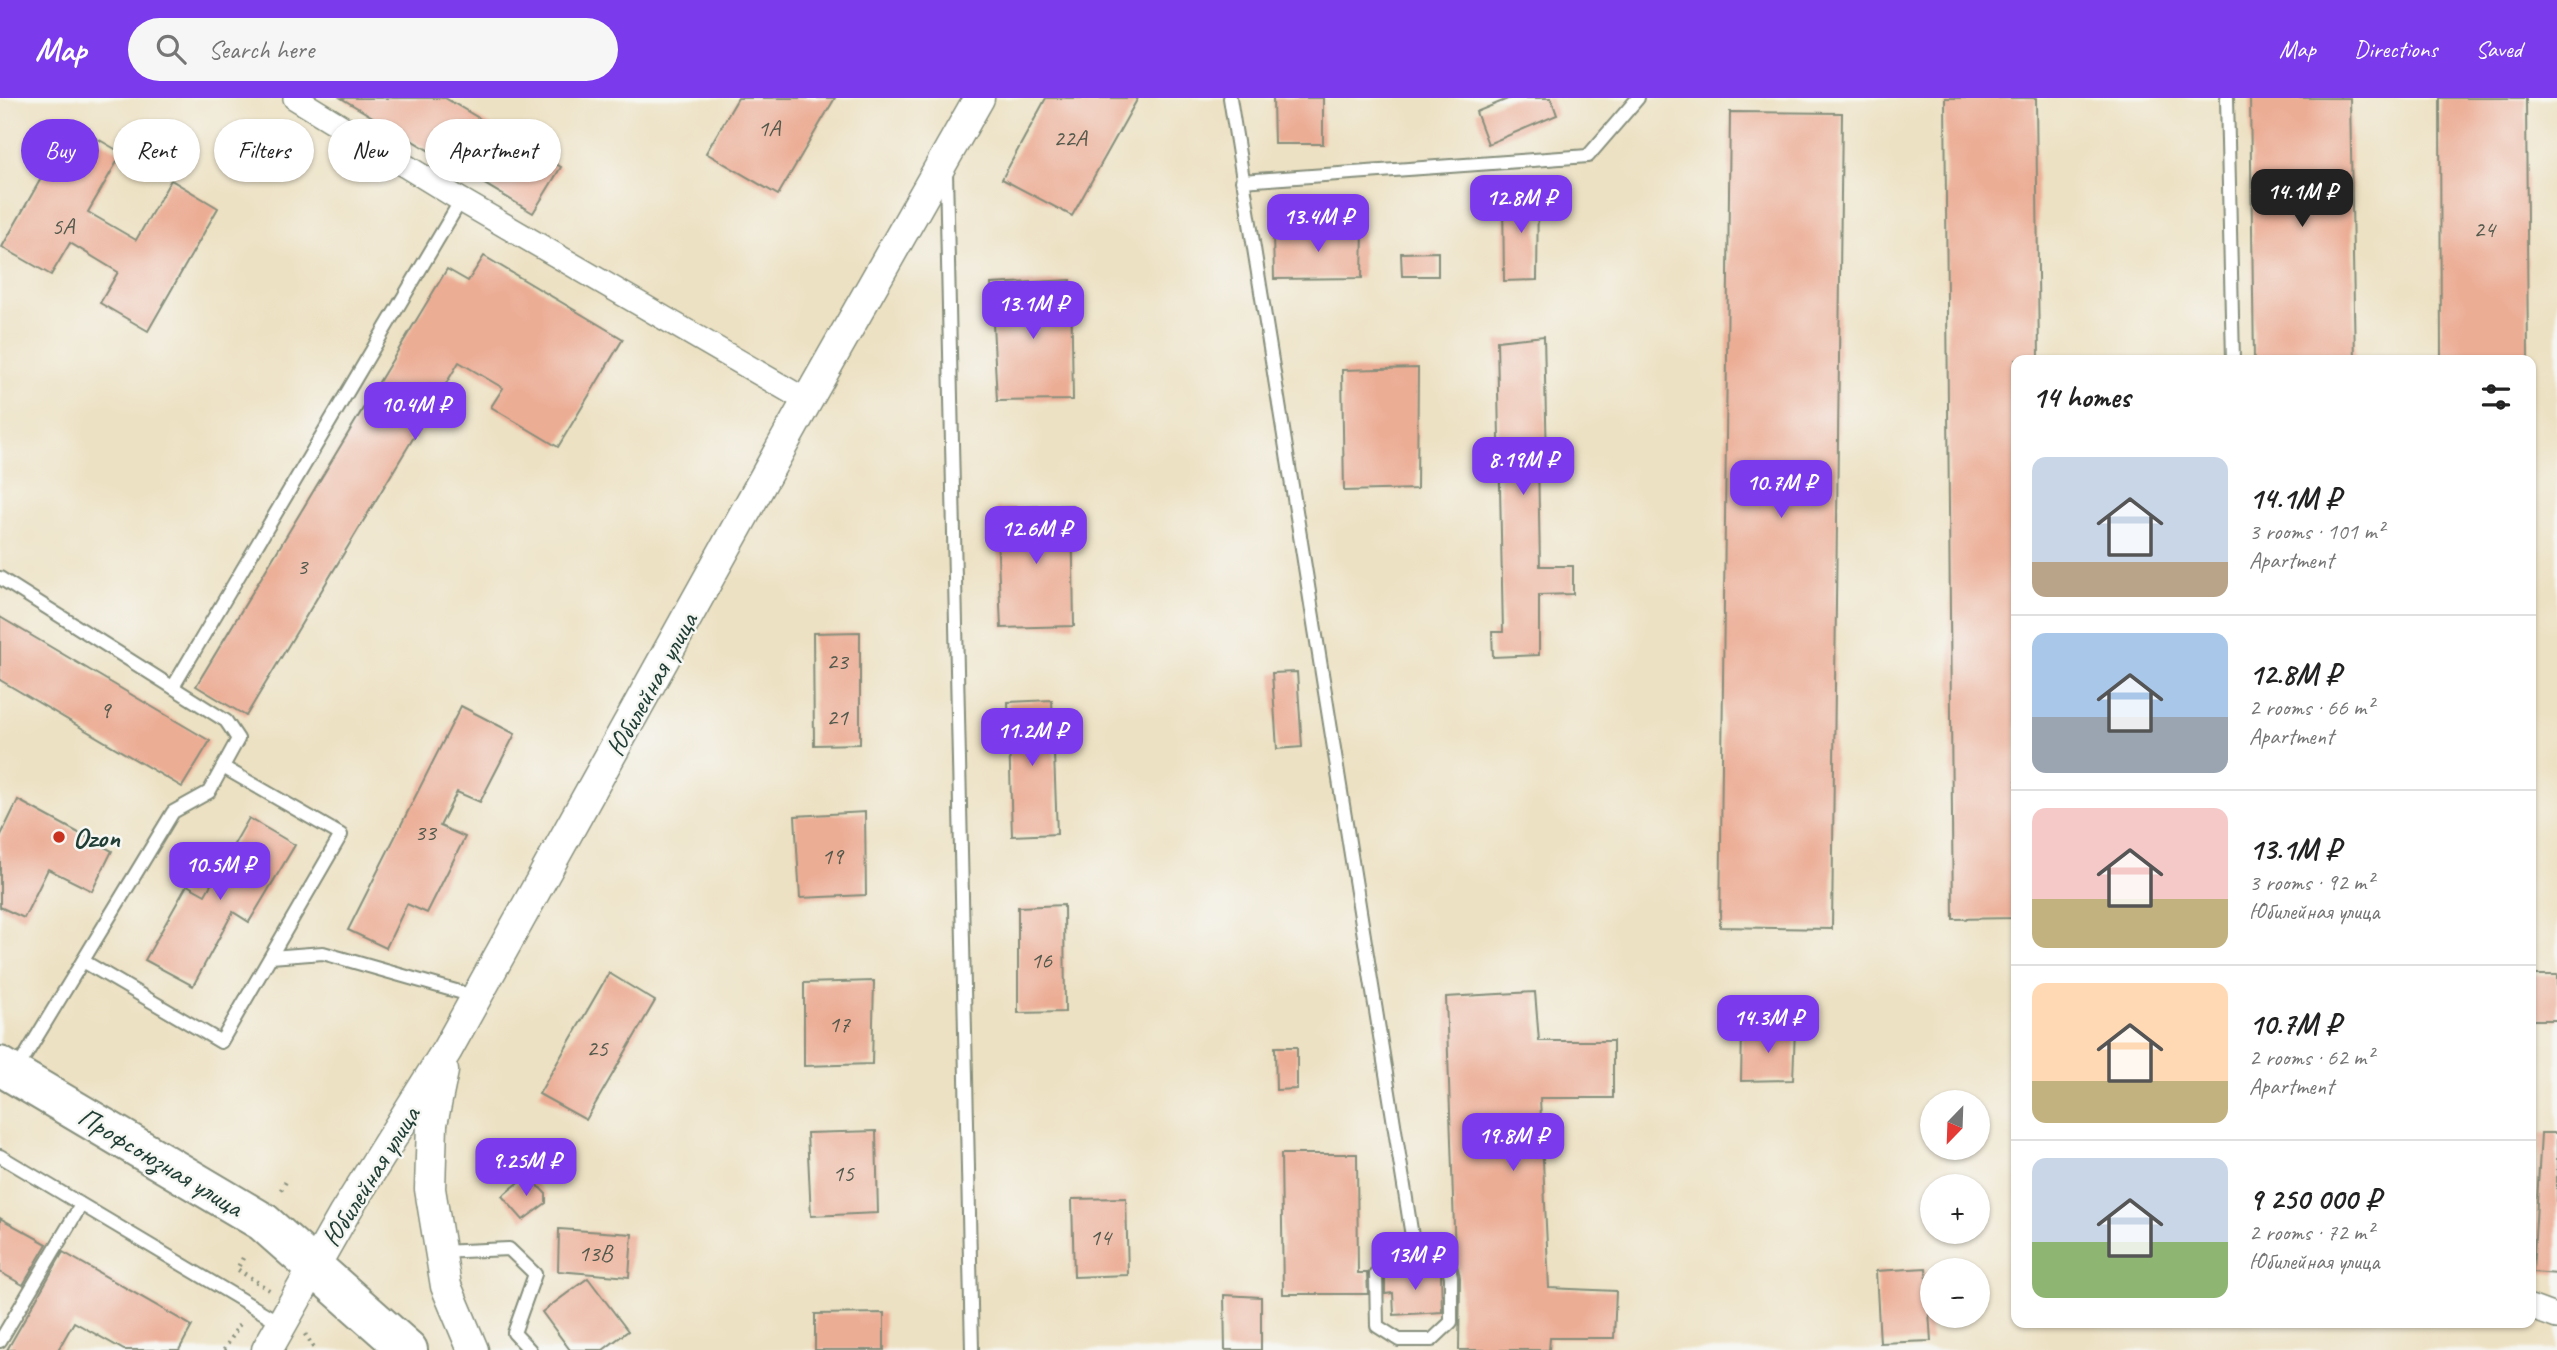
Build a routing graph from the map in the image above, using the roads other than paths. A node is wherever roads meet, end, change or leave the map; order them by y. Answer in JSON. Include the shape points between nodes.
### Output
{"nodes":[{"id":1,"x":295,"y":98,"type":"edge"},
{"id":2,"x":979,"y":98,"type":"edge"},
{"id":3,"x":1230,"y":98,"type":"edge"},
{"id":4,"x":1638,"y":98,"type":"edge"},
{"id":5,"x":2227,"y":98,"type":"edge"},
{"id":6,"x":945,"y":158,"type":"junction"},
{"id":7,"x":1242,"y":181,"type":"junction"},
{"id":8,"x":461,"y":200,"type":"junction"},
{"id":9,"x":2233,"y":355,"type":"edge"},
{"id":10,"x":807,"y":401,"type":"junction"},
{"id":11,"x":0,"y":578,"type":"edge"},
{"id":12,"x":173,"y":687,"type":"junction"},
{"id":13,"x":223,"y":767,"type":"junction"},
{"id":14,"x":271,"y":957,"type":"junction"},
{"id":15,"x":83,"y":961,"type":"junction"},
{"id":16,"x":477,"y":997,"type":"junction"},
{"id":17,"x":447,"y":1050,"type":"junction"},
{"id":18,"x":7,"y":1070,"type":"edge"},
{"id":19,"x":0,"y":1156,"type":"edge"},
{"id":20,"x":81,"y":1205,"type":"junction"},
{"id":21,"x":439,"y":1252,"type":"junction"},
{"id":22,"x":1415,"y":1255,"type":"junction"},
{"id":23,"x":315,"y":1265,"type":"junction"},
{"id":24,"x":2536,"y":1309,"type":"edge"},
{"id":25,"x":2557,"y":1317,"type":"edge"},
{"id":26,"x":293,"y":1329,"type":"junction"},
{"id":27,"x":0,"y":1341,"type":"edge"},
{"id":28,"x":267,"y":1350,"type":"edge"},
{"id":29,"x":408,"y":1350,"type":"edge"},
{"id":30,"x":473,"y":1350,"type":"edge"},
{"id":31,"x":530,"y":1350,"type":"edge"},
{"id":32,"x":972,"y":1350,"type":"edge"}],
"edges":[{"from":1,"to":8,"type":"street"},
{"from":2,"to":6,"type":"street","name":"Юбилейная улица"},
{"from":3,"to":7,"type":"lane"},
{"from":4,"to":7,"type":"lane","via":[[1588,156]]},
{"from":5,"to":9,"type":"lane"},
{"from":6,"to":10,"type":"street","name":"Юбилейная улица"},
{"from":6,"to":32,"type":"lane"},
{"from":7,"to":22,"type":"lane"},
{"from":8,"to":10,"type":"street"},
{"from":8,"to":12,"type":"lane"},
{"from":10,"to":16,"type":"street","name":"Юбилейная улица"},
{"from":11,"to":12,"type":"lane"},
{"from":12,"to":13,"type":"lane","via":[[226,721],[238,739]]},
{"from":13,"to":14,"type":"lane","via":[[341,835]]},
{"from":13,"to":15,"type":"lane","via":[[209,792],[173,812]]},
{"from":14,"to":15,"type":"lane","via":[[221,1042]]},
{"from":14,"to":16,"type":"lane","via":[[323,953]]},
{"from":15,"to":18,"type":"lane"},
{"from":16,"to":17,"type":"street","name":"Юбилейная улица"},
{"from":17,"to":21,"type":"street","via":[[432,1124],[430,1189]]},
{"from":17,"to":23,"type":"street","name":"Юбилейная улица"},
{"from":18,"to":23,"type":"highway","name":"Профсоюзная улица","via":[[263,1222]]},
{"from":19,"to":20,"type":"lane"},
{"from":20,"to":26,"type":"lane"},
{"from":20,"to":27,"type":"lane"},
{"from":21,"to":30,"type":"street","via":[[446,1286]]},
{"from":21,"to":31,"type":"lane","via":[[509,1249],[535,1274],[514,1333]]},
{"from":22,"to":22,"type":"lane","via":[[1446,1255],[1451,1277],[1451,1322],[1432,1340],[1399,1340],[1377,1326],[1376,1274],[1388,1257]]},
{"from":23,"to":26,"type":"street","name":"Юбилейная улица"},
{"from":23,"to":29,"type":"highway","name":"Профсоюзная улица"},
{"from":24,"to":25,"type":"street"},
{"from":26,"to":28,"type":"street","name":"Юбилейная улица"}]}
